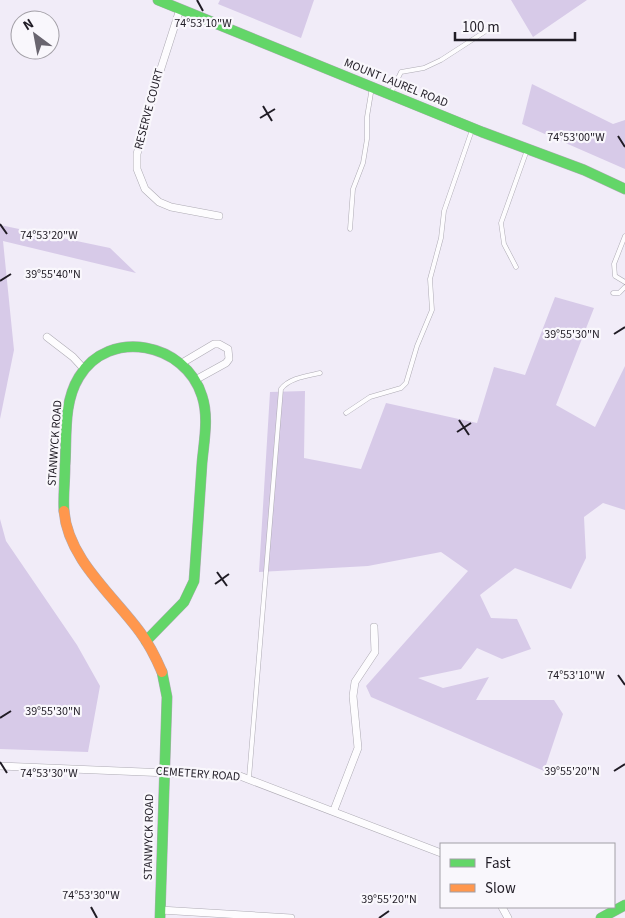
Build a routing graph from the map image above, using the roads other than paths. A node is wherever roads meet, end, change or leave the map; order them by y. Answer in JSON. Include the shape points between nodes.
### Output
{"nodes":[{"id":1,"x":158,"y":0,"type":"edge"},
{"id":2,"x":180,"y":9,"type":"junction"},
{"id":3,"x":489,"y":29,"type":"dead end"},
{"id":4,"x":372,"y":87,"type":"junction"},
{"id":5,"x":391,"y":95,"type":"junction"},
{"id":6,"x":473,"y":128,"type":"junction"},
{"id":7,"x":527,"y":150,"type":"junction"},
{"id":8,"x":625,"y":189,"type":"edge"},
{"id":9,"x":218,"y":216,"type":"dead end"},
{"id":10,"x":350,"y":229,"type":"dead end"},
{"id":11,"x":625,"y":236,"type":"edge"},
{"id":12,"x":516,"y":267,"type":"dead end"},
{"id":13,"x":625,"y":282,"type":"edge"},
{"id":14,"x":625,"y":288,"type":"edge"},
{"id":15,"x":613,"y":293,"type":"dead end"},
{"id":16,"x":47,"y":337,"type":"dead end"},
{"id":17,"x":182,"y":363,"type":"junction"},
{"id":18,"x":84,"y":369,"type":"junction"},
{"id":19,"x":320,"y":373,"type":"dead end"},
{"id":20,"x":196,"y":380,"type":"junction"},
{"id":21,"x":346,"y":413,"type":"dead end"},
{"id":22,"x":374,"y":628,"type":"dead end"},
{"id":23,"x":146,"y":641,"type":"junction"},
{"id":24,"x":0,"y":766,"type":"edge"},
{"id":25,"x":163,"y":772,"type":"junction"},
{"id":26,"x":249,"y":778,"type":"junction"},
{"id":27,"x":334,"y":810,"type":"junction"},
{"id":28,"x":440,"y":853,"type":"edge"},
{"id":29,"x":625,"y":905,"type":"edge"},
{"id":30,"x":160,"y":914,"type":"edge"},
{"id":31,"x":291,"y":918,"type":"edge"},
{"id":32,"x":601,"y":918,"type":"edge"}],
"edges":[{"from":1,"to":2,"type":"street","name":"MOUNT LAUREL ROAD"},
{"from":2,"to":4,"type":"street","name":"MOUNT LAUREL ROAD"},
{"from":2,"to":9,"type":"street","name":"RESERVE COURT","via":[[155,87],[136,169],[145,189],[159,202]]},
{"from":3,"to":5,"type":"lane","via":[[441,60],[424,68],[402,72]]},
{"from":4,"to":5,"type":"street","name":"MOUNT LAUREL ROAD"},
{"from":4,"to":10,"type":"lane","via":[[367,139],[354,189]]},
{"from":5,"to":6,"type":"street","name":"MOUNT LAUREL ROAD"},
{"from":6,"to":7,"type":"street","name":"MOUNT LAUREL ROAD"},
{"from":6,"to":21,"type":"lane","via":[[444,211],[442,238],[430,279],[432,310],[406,383],[401,388],[370,397]]},
{"from":7,"to":8,"type":"street","name":"MOUNT LAUREL ROAD"},
{"from":7,"to":12,"type":"lane","via":[[501,222],[504,244]]},
{"from":11,"to":13,"type":"lane","via":[[614,264],[615,276]]},
{"from":14,"to":15,"type":"lane"},
{"from":16,"to":18,"type":"street"},
{"from":17,"to":18,"type":"street","name":"STANWYCK ROAD","via":[[164,352],[133,346],[104,353]]},
{"from":17,"to":20,"type":"street","name":"STANWYCK ROAD"},
{"from":17,"to":20,"type":"street","via":[[214,344],[228,349],[230,359],[226,363]]},
{"from":18,"to":23,"type":"street","name":"STANWYCK ROAD","via":[[68,402],[63,497],[65,519],[77,548]]},
{"from":19,"to":26,"type":"lane","via":[[284,384],[281,389]]},
{"from":20,"to":23,"type":"street","name":"STANWYCK ROAD","via":[[204,398],[206,420],[194,582],[188,599]]},
{"from":22,"to":27,"type":"street","via":[[375,652],[355,682],[353,696],[356,754]]},
{"from":23,"to":25,"type":"street","name":"STANWYCK ROAD","via":[[160,664],[167,686]]},
{"from":24,"to":25,"type":"street","name":"CEMETERY ROAD"},
{"from":25,"to":26,"type":"street","name":"CEMETERY ROAD"},
{"from":25,"to":30,"type":"street","name":"STANWYCK ROAD"},
{"from":26,"to":27,"type":"street","name":"CEMETERY ROAD"},
{"from":27,"to":28,"type":"street","name":"CEMETERY ROAD"},
{"from":29,"to":32,"type":"street"},
{"from":30,"to":31,"type":"street"}]}
